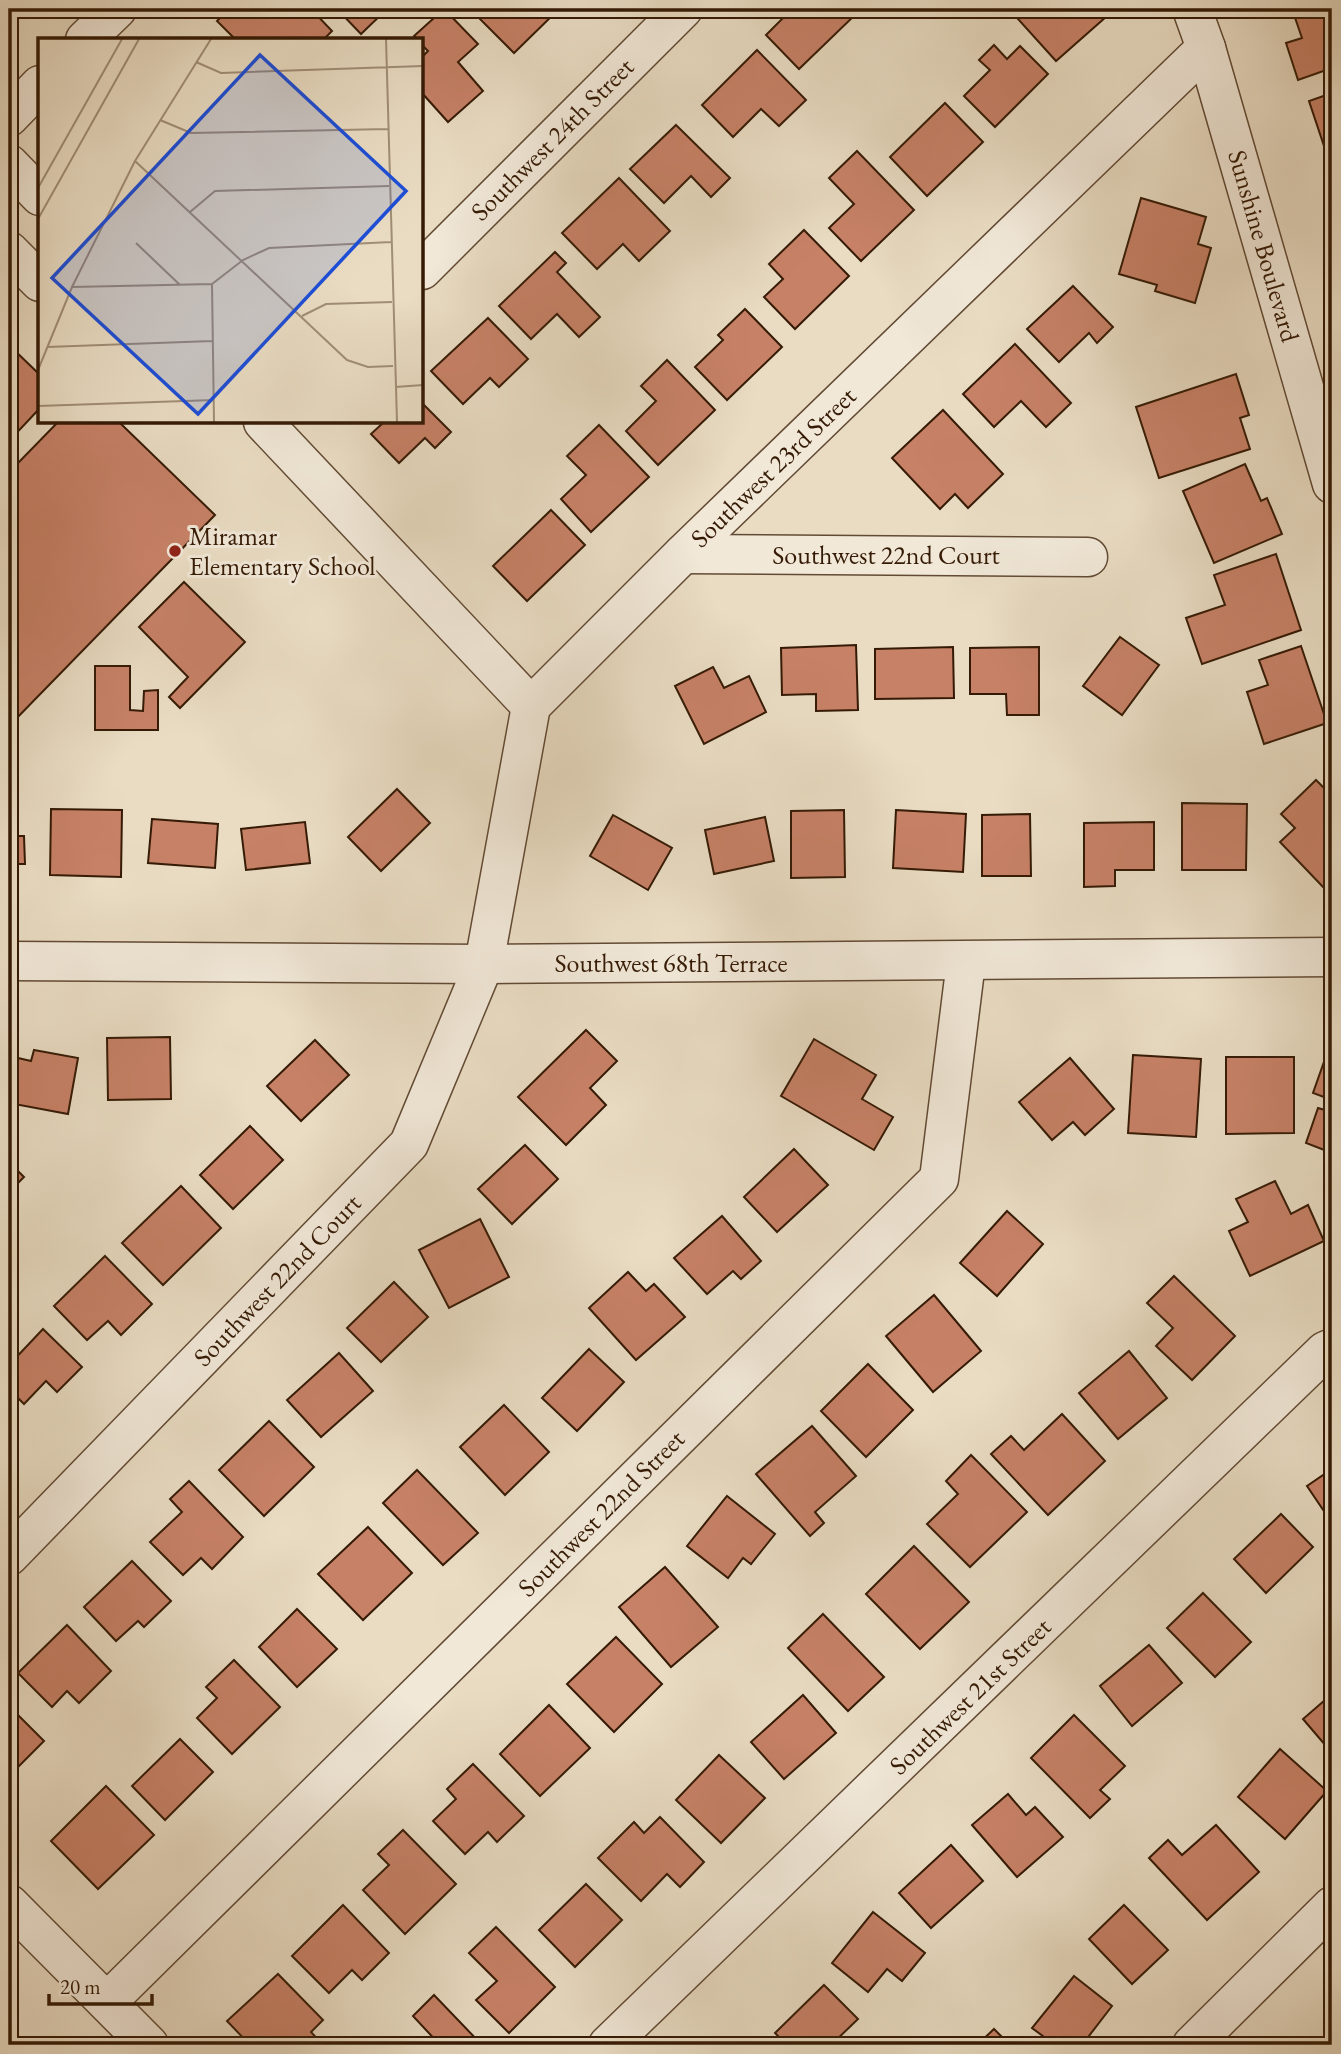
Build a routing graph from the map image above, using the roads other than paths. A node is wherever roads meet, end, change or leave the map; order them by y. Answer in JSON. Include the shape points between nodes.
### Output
{"nodes":[{"id":1,"x":117,"y":9,"type":"edge"},
{"id":2,"x":683,"y":9,"type":"edge"},
{"id":3,"x":1192,"y":9,"type":"edge"},
{"id":4,"x":87,"y":38,"type":"edge"},
{"id":5,"x":1206,"y":48,"type":"junction"},
{"id":6,"x":38,"y":87,"type":"edge"},
{"id":7,"x":9,"y":117,"type":"edge"},
{"id":8,"x":9,"y":164,"type":"edge"},
{"id":9,"x":38,"y":194,"type":"edge"},
{"id":10,"x":9,"y":251,"type":"edge"},
{"id":11,"x":424,"y":268,"type":"edge"},
{"id":12,"x":38,"y":280,"type":"edge"},
{"id":13,"x":268,"y":424,"type":"edge"},
{"id":14,"x":1332,"y":484,"type":"edge"},
{"id":15,"x":684,"y":554,"type":"junction"},
{"id":16,"x":1088,"y":557,"type":"dead end"},
{"id":17,"x":531,"y":706,"type":"junction"},
{"id":18,"x":1332,"y":957,"type":"edge"},
{"id":19,"x":9,"y":961,"type":"edge"},
{"id":20,"x":966,"y":962,"type":"junction"},
{"id":21,"x":484,"y":964,"type":"junction"},
{"id":22,"x":1332,"y":1349,"type":"edge"},
{"id":23,"x":9,"y":1556,"type":"edge"},
{"id":24,"x":9,"y":1904,"type":"edge"},
{"id":25,"x":1332,"y":1906,"type":"edge"},
{"id":26,"x":107,"y":2001,"type":"junction"},
{"id":27,"x":149,"y":2045,"type":"edge"},
{"id":28,"x":608,"y":2045,"type":"edge"},
{"id":29,"x":1192,"y":2045,"type":"edge"}],
"edges":[{"from":1,"to":4,"type":"street"},
{"from":2,"to":11,"type":"street","name":"Southwest 24th Street"},
{"from":3,"to":5,"type":"street","name":"Sunshine Boulevard"},
{"from":5,"to":14,"type":"street","name":"Sunshine Boulevard"},
{"from":5,"to":15,"type":"street","name":"Southwest 23rd Street"},
{"from":6,"to":7,"type":"street"},
{"from":8,"to":9,"type":"street"},
{"from":10,"to":12,"type":"street"},
{"from":13,"to":17,"type":"street"},
{"from":15,"to":16,"type":"street","name":"Southwest 22nd Court"},
{"from":15,"to":17,"type":"street","name":"Southwest 23rd Street"},
{"from":17,"to":21,"type":"street"},
{"from":18,"to":20,"type":"street","name":"Southwest 68th Terrace"},
{"from":19,"to":21,"type":"street","name":"Southwest 68th Terrace"},
{"from":20,"to":21,"type":"street","name":"Southwest 68th Terrace"},
{"from":20,"to":26,"type":"street","name":"Southwest 22nd Street","via":[[939,1178]]},
{"from":21,"to":23,"type":"street","name":"Southwest 22nd Court","via":[[409,1144]]},
{"from":22,"to":28,"type":"street","name":"Southwest 21st Street"},
{"from":24,"to":26,"type":"street"},
{"from":25,"to":29,"type":"street"},
{"from":26,"to":27,"type":"street"}]}
